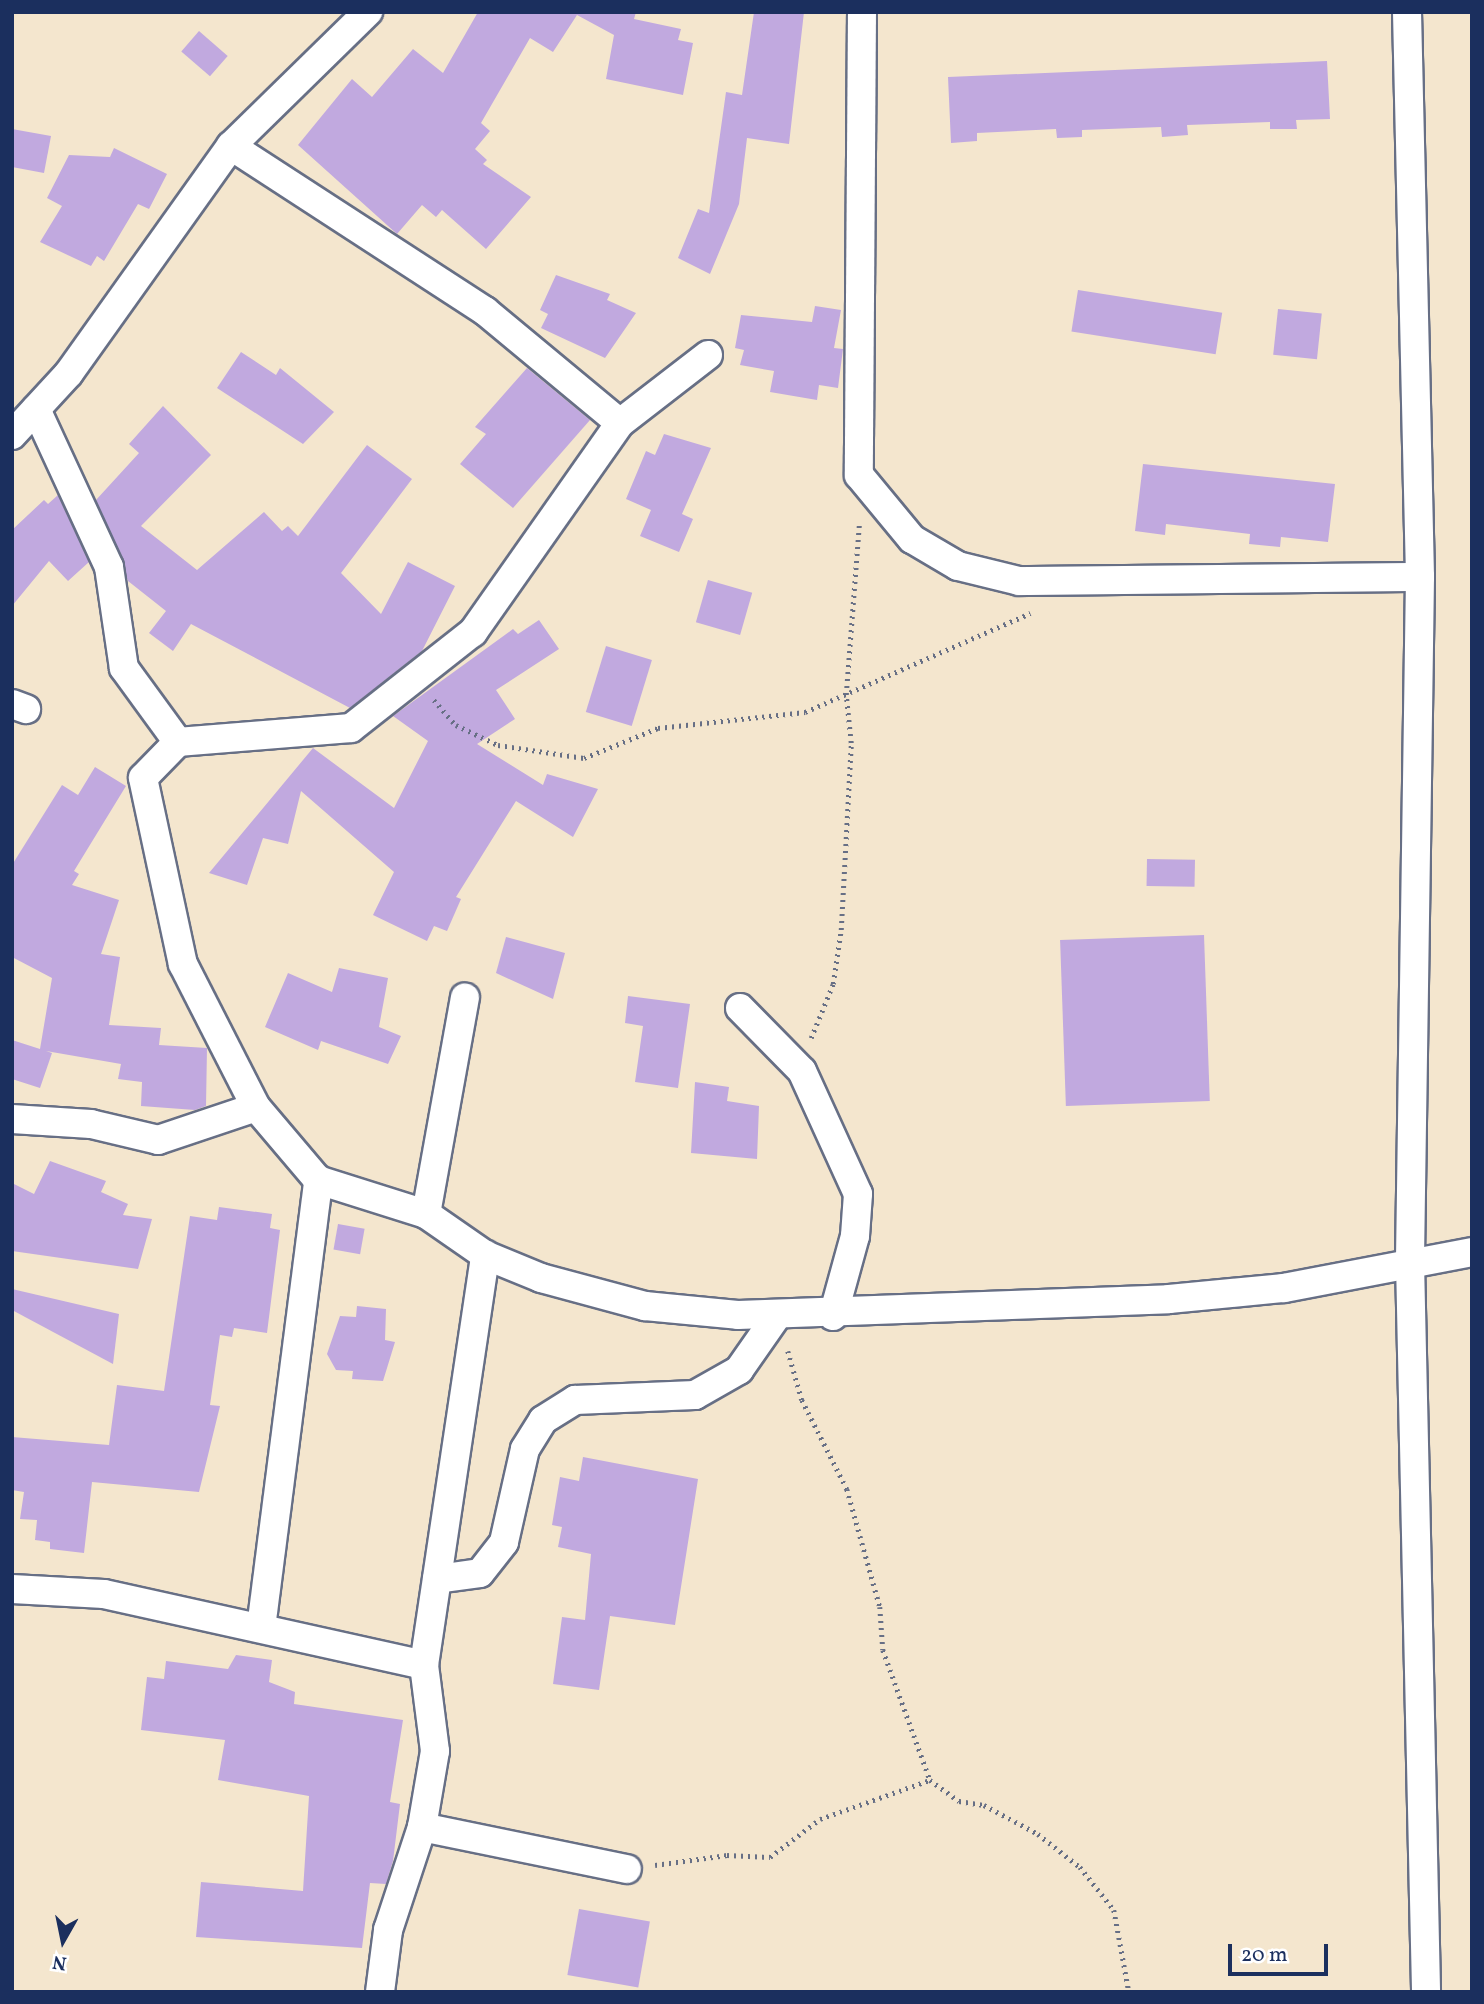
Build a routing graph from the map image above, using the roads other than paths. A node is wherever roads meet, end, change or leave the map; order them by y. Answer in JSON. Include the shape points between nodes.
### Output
{"nodes":[{"id":1,"x":368,"y":12,"type":"edge"},
{"id":2,"x":862,"y":12,"type":"edge"},
{"id":3,"x":1407,"y":12,"type":"edge"},
{"id":4,"x":230,"y":146,"type":"junction"},
{"id":5,"x":708,"y":355,"type":"dead end"},
{"id":6,"x":36,"y":408,"type":"junction"},
{"id":7,"x":620,"y":423,"type":"junction"},
{"id":8,"x":12,"y":435,"type":"edge"},
{"id":9,"x":1420,"y":577,"type":"junction"},
{"id":10,"x":178,"y":742,"type":"junction"},
{"id":11,"x":465,"y":997,"type":"dead end"},
{"id":12,"x":740,"y":1009,"type":"dead end"},
{"id":13,"x":256,"y":1107,"type":"junction"},
{"id":14,"x":12,"y":1119,"type":"edge"},
{"id":15,"x":318,"y":1180,"type":"junction"},
{"id":16,"x":426,"y":1213,"type":"junction"},
{"id":17,"x":1472,"y":1252,"type":"edge"},
{"id":18,"x":485,"y":1255,"type":"junction"},
{"id":19,"x":1410,"y":1262,"type":"junction"},
{"id":20,"x":833,"y":1316,"type":"junction"},
{"id":21,"x":776,"y":1317,"type":"junction"},
{"id":22,"x":437,"y":1579,"type":"junction"},
{"id":23,"x":12,"y":1589,"type":"edge"},
{"id":24,"x":261,"y":1628,"type":"junction"},
{"id":25,"x":424,"y":1665,"type":"junction"},
{"id":26,"x":422,"y":1827,"type":"junction"},
{"id":27,"x":627,"y":1869,"type":"road end"},
{"id":28,"x":380,"y":1992,"type":"edge"},
{"id":29,"x":1426,"y":1992,"type":"edge"}],
"edges":[{"from":1,"to":4,"type":"street"},
{"from":2,"to":9,"type":"street","via":[[859,475],[912,539],[958,566],[1019,581],[1072,584]]},
{"from":3,"to":9,"type":"street"},
{"from":4,"to":6,"type":"street","via":[[69,373]]},
{"from":4,"to":7,"type":"street","via":[[485,311]]},
{"from":5,"to":7,"type":"street"},
{"from":6,"to":8,"type":"street"},
{"from":6,"to":10,"type":"street","via":[[109,567],[124,668]]},
{"from":7,"to":10,"type":"street","via":[[473,632],[351,728]]},
{"from":9,"to":19,"type":"street"},
{"from":10,"to":13,"type":"street","via":[[143,778],[170,908],[183,964]]},
{"from":11,"to":16,"type":"street"},
{"from":12,"to":20,"type":"street","via":[[802,1071],[858,1194],[855,1236]]},
{"from":13,"to":14,"type":"street","via":[[158,1140],[91,1124]]},
{"from":13,"to":15,"type":"street"},
{"from":15,"to":16,"type":"street"},
{"from":15,"to":24,"type":"street"},
{"from":16,"to":18,"type":"street"},
{"from":17,"to":19,"type":"street"},
{"from":18,"to":21,"type":"street","via":[[541,1278],[645,1306]]},
{"from":18,"to":22,"type":"street"},
{"from":19,"to":20,"type":"street","via":[[1284,1288],[1169,1299]]},
{"from":19,"to":29,"type":"street"},
{"from":20,"to":21,"type":"street"},
{"from":21,"to":22,"type":"street","via":[[739,1370],[695,1395],[588,1398],[543,1420],[525,1449],[504,1542],[480,1573]]},
{"from":22,"to":25,"type":"street"},
{"from":23,"to":24,"type":"street","via":[[104,1594]]},
{"from":24,"to":25,"type":"street"},
{"from":25,"to":26,"type":"street","via":[[435,1751]]},
{"from":26,"to":27,"type":"street"},
{"from":26,"to":28,"type":"street","via":[[388,1930]]}]}
